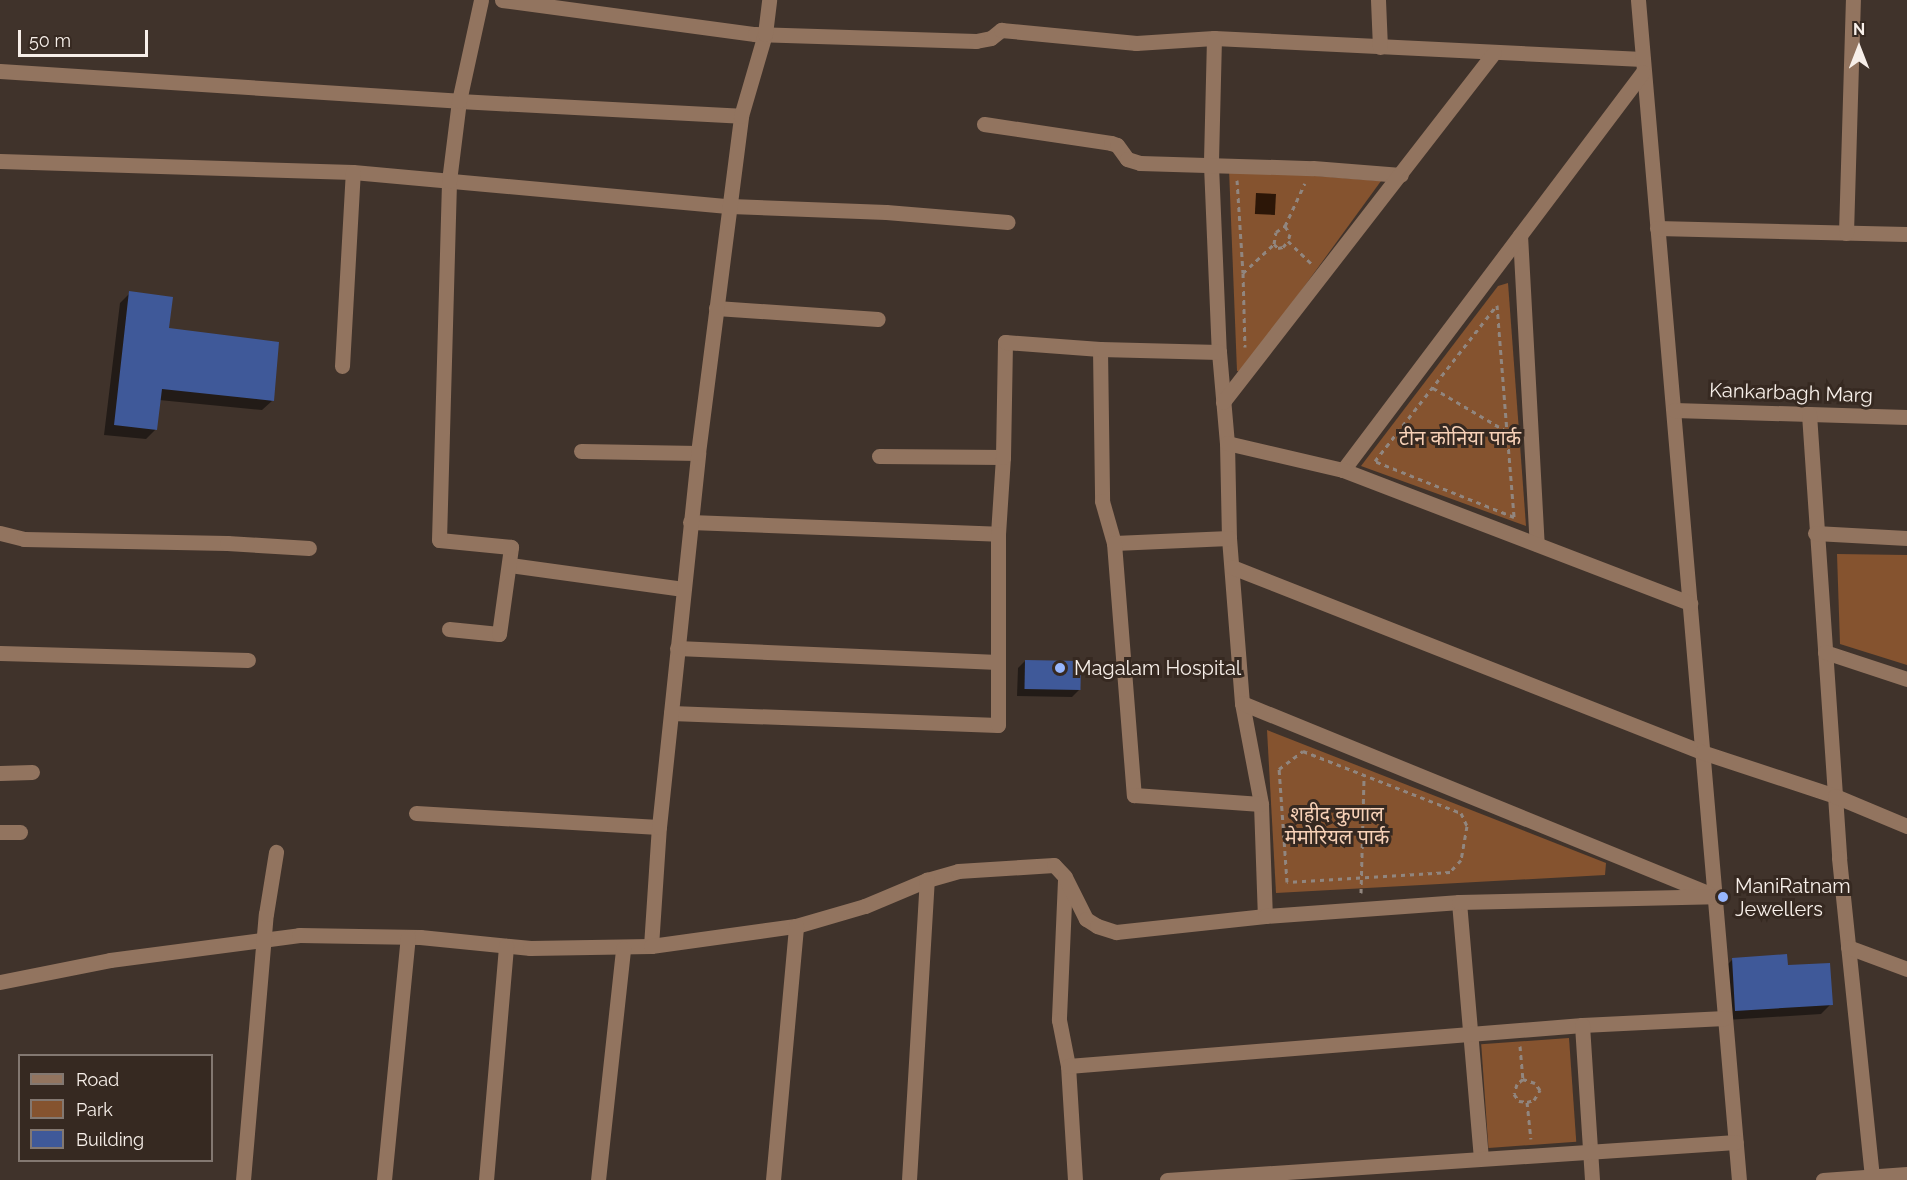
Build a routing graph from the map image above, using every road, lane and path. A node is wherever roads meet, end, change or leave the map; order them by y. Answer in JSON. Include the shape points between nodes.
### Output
{"nodes":[{"id":1,"x":481,"y":0,"type":"edge"},
{"id":2,"x":502,"y":0,"type":"edge"},
{"id":3,"x":769,"y":0,"type":"edge"},
{"id":4,"x":1378,"y":0,"type":"edge"},
{"id":5,"x":1638,"y":0,"type":"edge"},
{"id":6,"x":1853,"y":0,"type":"edge"},
{"id":7,"x":765,"y":34,"type":"junction"},
{"id":8,"x":1214,"y":38,"type":"junction"},
{"id":9,"x":1380,"y":47,"type":"junction"},
{"id":10,"x":1494,"y":53,"type":"junction"},
{"id":11,"x":1643,"y":65,"type":"junction"},
{"id":12,"x":0,"y":71,"type":"edge"},
{"id":13,"x":459,"y":101,"type":"junction"},
{"id":14,"x":741,"y":116,"type":"junction"},
{"id":15,"x":984,"y":124,"type":"dead end"},
{"id":16,"x":0,"y":160,"type":"edge"},
{"id":17,"x":1211,"y":165,"type":"junction"},
{"id":18,"x":1313,"y":168,"type":"junction"},
{"id":19,"x":353,"y":172,"type":"junction"},
{"id":20,"x":1401,"y":175,"type":"junction"},
{"id":21,"x":1248,"y":179,"type":"dead end"},
{"id":22,"x":449,"y":181,"type":"junction"},
{"id":23,"x":1294,"y":183,"type":"dead end"},
{"id":24,"x":1305,"y":184,"type":"junction"},
{"id":25,"x":1315,"y":184,"type":"dead end"},
{"id":26,"x":730,"y":206,"type":"junction"},
{"id":27,"x":1008,"y":222,"type":"dead end"},
{"id":28,"x":1285,"y":226,"type":"junction"},
{"id":29,"x":1657,"y":228,"type":"junction"},
{"id":30,"x":1846,"y":233,"type":"junction"},
{"id":31,"x":1907,"y":234,"type":"edge"},
{"id":32,"x":1520,"y":235,"type":"junction"},
{"id":33,"x":1288,"y":241,"type":"junction"},
{"id":34,"x":1274,"y":244,"type":"junction"},
{"id":35,"x":1317,"y":254,"type":"dead end"},
{"id":36,"x":1243,"y":273,"type":"junction"},
{"id":37,"x":716,"y":308,"type":"junction"},
{"id":38,"x":878,"y":319,"type":"dead end"},
{"id":39,"x":1252,"y":338,"type":"dead end"},
{"id":40,"x":1100,"y":349,"type":"junction"},
{"id":41,"x":1219,"y":352,"type":"junction"},
{"id":42,"x":342,"y":366,"type":"dead end"},
{"id":43,"x":1433,"y":388,"type":"junction"},
{"id":44,"x":1223,"y":402,"type":"junction"},
{"id":45,"x":1674,"y":410,"type":"junction"},
{"id":46,"x":1809,"y":414,"type":"junction"},
{"id":47,"x":1907,"y":417,"type":"edge"},
{"id":48,"x":1507,"y":431,"type":"junction"},
{"id":49,"x":1227,"y":444,"type":"junction"},
{"id":50,"x":581,"y":451,"type":"dead end"},
{"id":51,"x":698,"y":453,"type":"junction"},
{"id":52,"x":879,"y":456,"type":"dead end"},
{"id":53,"x":1003,"y":457,"type":"junction"},
{"id":54,"x":1343,"y":470,"type":"junction"},
{"id":55,"x":690,"y":522,"type":"junction"},
{"id":56,"x":0,"y":533,"type":"edge"},
{"id":57,"x":1815,"y":533,"type":"junction"},
{"id":58,"x":998,"y":534,"type":"junction"},
{"id":59,"x":1229,"y":538,"type":"junction"},
{"id":60,"x":1907,"y":538,"type":"edge"},
{"id":61,"x":1114,"y":543,"type":"junction"},
{"id":62,"x":1537,"y":544,"type":"junction"},
{"id":63,"x":309,"y":548,"type":"dead end"},
{"id":64,"x":510,"y":565,"type":"junction"},
{"id":65,"x":1232,"y":567,"type":"junction"},
{"id":66,"x":683,"y":589,"type":"junction"},
{"id":67,"x":1690,"y":603,"type":"junction"},
{"id":68,"x":449,"y":629,"type":"dead end"},
{"id":69,"x":677,"y":648,"type":"junction"},
{"id":70,"x":1825,"y":652,"type":"junction"},
{"id":71,"x":0,"y":653,"type":"edge"},
{"id":72,"x":248,"y":660,"type":"dead end"},
{"id":73,"x":998,"y":662,"type":"junction"},
{"id":74,"x":1907,"y":679,"type":"edge"},
{"id":75,"x":1242,"y":703,"type":"junction"},
{"id":76,"x":671,"y":713,"type":"junction"},
{"id":77,"x":1702,"y":752,"type":"junction"},
{"id":78,"x":32,"y":772,"type":"dead end"},
{"id":79,"x":0,"y":773,"type":"edge"},
{"id":80,"x":1364,"y":775,"type":"junction"},
{"id":81,"x":1835,"y":796,"type":"junction"},
{"id":82,"x":1261,"y":804,"type":"junction"},
{"id":83,"x":416,"y":813,"type":"dead end"},
{"id":84,"x":1907,"y":826,"type":"edge"},
{"id":85,"x":659,"y":827,"type":"junction"},
{"id":86,"x":0,"y":832,"type":"edge"},
{"id":87,"x":20,"y":832,"type":"dead end"},
{"id":88,"x":276,"y":852,"type":"dead end"},
{"id":89,"x":1065,"y":877,"type":"junction"},
{"id":90,"x":1360,"y":878,"type":"junction"},
{"id":91,"x":927,"y":880,"type":"junction"},
{"id":92,"x":1715,"y":896,"type":"junction"},
{"id":93,"x":1459,"y":902,"type":"junction"},
{"id":94,"x":1362,"y":910,"type":"junction"},
{"id":95,"x":1265,"y":916,"type":"junction"},
{"id":96,"x":796,"y":926,"type":"junction"},
{"id":97,"x":408,"y":937,"type":"junction"},
{"id":98,"x":265,"y":939,"type":"junction"},
{"id":99,"x":651,"y":945,"type":"junction"},
{"id":100,"x":506,"y":946,"type":"junction"},
{"id":101,"x":1848,"y":947,"type":"junction"},
{"id":102,"x":623,"y":948,"type":"junction"},
{"id":103,"x":1907,"y":969,"type":"edge"},
{"id":104,"x":0,"y":982,"type":"edge"},
{"id":105,"x":1725,"y":1018,"type":"junction"},
{"id":106,"x":1582,"y":1025,"type":"junction"},
{"id":107,"x":1518,"y":1029,"type":"junction"},
{"id":108,"x":1472,"y":1032,"type":"junction"},
{"id":109,"x":1068,"y":1066,"type":"junction"},
{"id":110,"x":1523,"y":1079,"type":"junction"},
{"id":111,"x":1527,"y":1102,"type":"junction"},
{"id":112,"x":1736,"y":1142,"type":"junction"},
{"id":113,"x":1590,"y":1152,"type":"junction"},
{"id":114,"x":1532,"y":1155,"type":"junction"},
{"id":115,"x":1481,"y":1158,"type":"junction"},
{"id":116,"x":1907,"y":1174,"type":"edge"},
{"id":117,"x":1872,"y":1177,"type":"junction"},
{"id":118,"x":243,"y":1180,"type":"edge"},
{"id":119,"x":384,"y":1180,"type":"edge"},
{"id":120,"x":486,"y":1180,"type":"edge"},
{"id":121,"x":598,"y":1180,"type":"edge"},
{"id":122,"x":773,"y":1180,"type":"edge"},
{"id":123,"x":909,"y":1180,"type":"edge"},
{"id":124,"x":1075,"y":1180,"type":"edge"},
{"id":125,"x":1167,"y":1180,"type":"edge"},
{"id":126,"x":1592,"y":1180,"type":"edge"},
{"id":127,"x":1738,"y":1180,"type":"edge"},
{"id":128,"x":1823,"y":1180,"type":"edge"}],
"edges":[{"from":1,"to":13,"type":"street"},
{"from":2,"to":7,"type":"street"},
{"from":3,"to":7,"type":"street"},
{"from":4,"to":9,"type":"street"},
{"from":5,"to":11,"type":"street"},
{"from":6,"to":30,"type":"street"},
{"from":7,"to":8,"type":"street","via":[[976,42],[1001,30],[1136,43]]},
{"from":7,"to":14,"type":"street"},
{"from":8,"to":9,"type":"street"},
{"from":8,"to":17,"type":"street"},
{"from":9,"to":10,"type":"street"},
{"from":10,"to":11,"type":"street"},
{"from":10,"to":20,"type":"street"},
{"from":11,"to":29,"type":"street"},
{"from":11,"to":32,"type":"street"},
{"from":12,"to":13,"type":"street"},
{"from":13,"to":14,"type":"street"},
{"from":13,"to":22,"type":"street"},
{"from":14,"to":26,"type":"street"},
{"from":15,"to":17,"type":"street","via":[[1111,143],[1132,162]]},
{"from":16,"to":19,"type":"street"},
{"from":17,"to":18,"type":"street"},
{"from":17,"to":41,"type":"street"},
{"from":18,"to":20,"type":"street"},
{"from":18,"to":24,"type":"path"},
{"from":19,"to":22,"type":"street"},
{"from":19,"to":42,"type":"street"},
{"from":20,"to":44,"type":"street"},
{"from":21,"to":36,"type":"path","via":[[1237,178]]},
{"from":22,"to":26,"type":"street"},
{"from":22,"to":64,"type":"street","via":[[439,540],[511,547]]},
{"from":23,"to":24,"type":"path"},
{"from":24,"to":25,"type":"path"},
{"from":24,"to":28,"type":"path"},
{"from":26,"to":27,"type":"street"},
{"from":26,"to":37,"type":"street"},
{"from":28,"to":33,"type":"path","via":[[1290,234]]},
{"from":28,"to":34,"type":"path","via":[[1276,232]]},
{"from":29,"to":30,"type":"street"},
{"from":29,"to":45,"type":"street"},
{"from":30,"to":31,"type":"street"},
{"from":32,"to":54,"type":"street"},
{"from":32,"to":62,"type":"street"},
{"from":33,"to":34,"type":"path","via":[[1283,247]]},
{"from":33,"to":35,"type":"path","via":[[1310,264]]},
{"from":34,"to":36,"type":"path"},
{"from":36,"to":39,"type":"path","via":[[1243,347]]},
{"from":37,"to":38,"type":"street"},
{"from":37,"to":51,"type":"street"},
{"from":40,"to":41,"type":"street"},
{"from":40,"to":53,"type":"street","via":[[1005,342]]},
{"from":40,"to":61,"type":"street","via":[[1102,501]]},
{"from":41,"to":44,"type":"street"},
{"from":43,"to":48,"type":"path"},
{"from":43,"to":48,"type":"path","via":[[1497,305]]},
{"from":43,"to":48,"type":"path","via":[[1376,460],[1514,517]]},
{"from":44,"to":49,"type":"street"},
{"from":45,"to":46,"type":"street","name":"Kankarbagh Marg"},
{"from":45,"to":67,"type":"street"},
{"from":46,"to":47,"type":"street","name":"Kankarbagh Marg"},
{"from":46,"to":57,"type":"street"},
{"from":49,"to":54,"type":"street"},
{"from":49,"to":59,"type":"street"},
{"from":50,"to":51,"type":"street"},
{"from":51,"to":55,"type":"street"},
{"from":52,"to":53,"type":"street"},
{"from":53,"to":58,"type":"street"},
{"from":54,"to":62,"type":"street"},
{"from":55,"to":58,"type":"street"},
{"from":55,"to":66,"type":"street"},
{"from":56,"to":63,"type":"street","via":[[24,539]]},
{"from":57,"to":60,"type":"street"},
{"from":57,"to":70,"type":"street"},
{"from":58,"to":73,"type":"street"},
{"from":59,"to":61,"type":"street"},
{"from":59,"to":65,"type":"street"},
{"from":61,"to":82,"type":"street","via":[[1134,795]]},
{"from":62,"to":67,"type":"street"},
{"from":64,"to":66,"type":"street"},
{"from":64,"to":68,"type":"street","via":[[498,634]]},
{"from":65,"to":75,"type":"street"},
{"from":65,"to":77,"type":"street"},
{"from":66,"to":69,"type":"street"},
{"from":67,"to":77,"type":"street"},
{"from":69,"to":73,"type":"street"},
{"from":69,"to":76,"type":"street"},
{"from":70,"to":74,"type":"street"},
{"from":70,"to":81,"type":"street"},
{"from":71,"to":72,"type":"street"},
{"from":73,"to":76,"type":"street","via":[[998,725]]},
{"from":75,"to":82,"type":"street"},
{"from":75,"to":92,"type":"street"},
{"from":76,"to":85,"type":"street"},
{"from":77,"to":81,"type":"street"},
{"from":77,"to":92,"type":"street"},
{"from":78,"to":79,"type":"street"},
{"from":80,"to":90,"type":"path"},
{"from":80,"to":90,"type":"path","via":[[1461,813],[1467,825],[1461,860],[1450,872]]},
{"from":80,"to":90,"type":"path","via":[[1303,751],[1279,769],[1287,882]]},
{"from":81,"to":84,"type":"street"},
{"from":81,"to":101,"type":"street"},
{"from":82,"to":95,"type":"street"},
{"from":83,"to":85,"type":"street"},
{"from":85,"to":99,"type":"street"},
{"from":86,"to":87,"type":"street"},
{"from":88,"to":98,"type":"street"},
{"from":89,"to":91,"type":"street","via":[[1054,865],[958,871]]},
{"from":89,"to":95,"type":"street","via":[[1086,920],[1116,932]]},
{"from":89,"to":109,"type":"street","via":[[1059,1020]]},
{"from":90,"to":94,"type":"path"},
{"from":91,"to":96,"type":"street","via":[[865,906]]},
{"from":91,"to":123,"type":"street"},
{"from":92,"to":93,"type":"street"},
{"from":92,"to":105,"type":"street"},
{"from":93,"to":94,"type":"street"},
{"from":93,"to":108,"type":"street"},
{"from":94,"to":95,"type":"street"},
{"from":96,"to":99,"type":"street"},
{"from":96,"to":122,"type":"street"},
{"from":97,"to":98,"type":"street","via":[[299,935]]},
{"from":97,"to":100,"type":"street"},
{"from":97,"to":119,"type":"street"},
{"from":98,"to":104,"type":"street","via":[[110,960]]},
{"from":98,"to":118,"type":"street"},
{"from":99,"to":102,"type":"street"},
{"from":100,"to":102,"type":"street"},
{"from":100,"to":120,"type":"street"},
{"from":101,"to":103,"type":"street"},
{"from":101,"to":117,"type":"street"},
{"from":102,"to":121,"type":"street"},
{"from":105,"to":106,"type":"street"},
{"from":105,"to":112,"type":"street"},
{"from":106,"to":107,"type":"street"},
{"from":106,"to":113,"type":"street"},
{"from":107,"to":108,"type":"street"},
{"from":107,"to":110,"type":"path"},
{"from":108,"to":109,"type":"street"},
{"from":108,"to":115,"type":"street"},
{"from":109,"to":124,"type":"street"},
{"from":110,"to":111,"type":"path","via":[[1514,1094],[1519,1101]]},
{"from":110,"to":111,"type":"path","via":[[1535,1083],[1540,1090],[1534,1100]]},
{"from":111,"to":114,"type":"path"},
{"from":112,"to":113,"type":"street"},
{"from":112,"to":127,"type":"street"},
{"from":113,"to":114,"type":"street"},
{"from":113,"to":126,"type":"street"},
{"from":114,"to":115,"type":"street"},
{"from":115,"to":125,"type":"street"},
{"from":116,"to":117,"type":"street"},
{"from":117,"to":128,"type":"street"}]}
